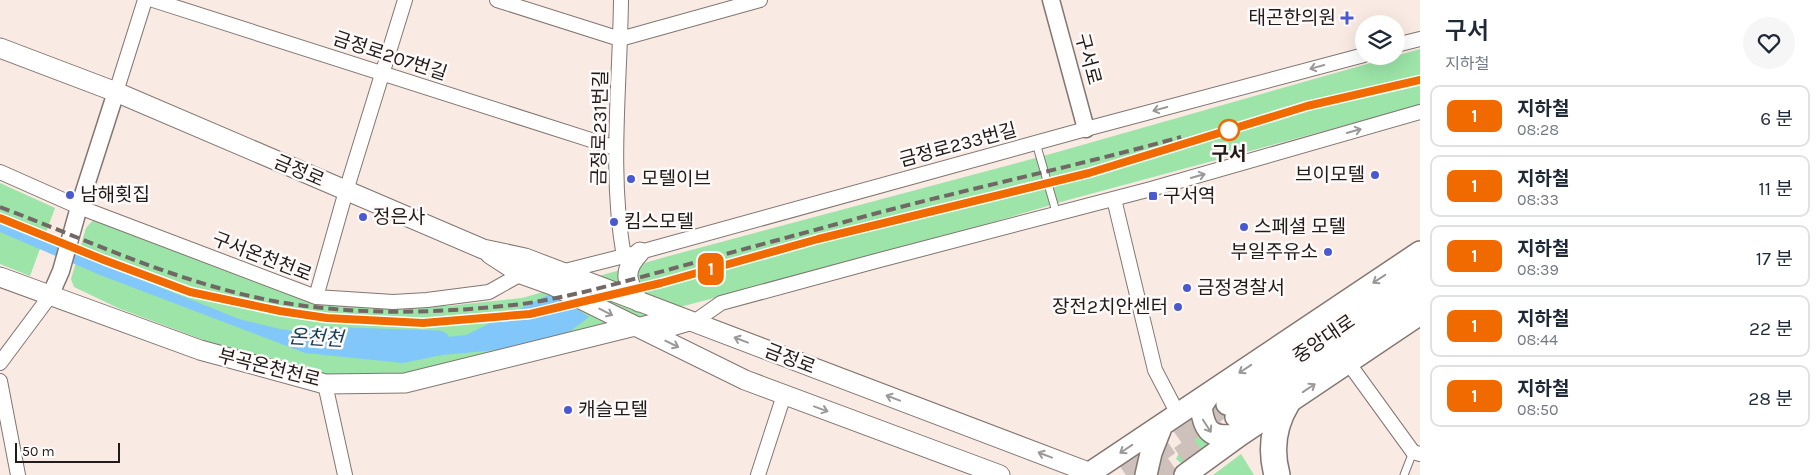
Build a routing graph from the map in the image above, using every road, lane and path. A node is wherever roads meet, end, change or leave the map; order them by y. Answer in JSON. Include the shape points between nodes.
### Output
{"nodes":[{"id":1,"x":146,"y":0,"type":"edge"},
{"id":2,"x":153,"y":0,"type":"edge"},
{"id":3,"x":405,"y":0,"type":"edge"},
{"id":4,"x":496,"y":0,"type":"edge"},
{"id":5,"x":621,"y":0,"type":"edge"},
{"id":6,"x":760,"y":0,"type":"edge"},
{"id":7,"x":1051,"y":0,"type":"edge"},
{"id":8,"x":620,"y":39,"type":"junction"},
{"id":9,"x":1420,"y":39,"type":"edge"},
{"id":10,"x":1405,"y":43,"type":"edge"},
{"id":11,"x":0,"y":48,"type":"edge"},
{"id":12,"x":1355,"y":57,"type":"edge"},
{"id":13,"x":383,"y":73,"type":"junction"},
{"id":14,"x":116,"y":92,"type":"junction"},
{"id":15,"x":1420,"y":112,"type":"edge"},
{"id":16,"x":1086,"y":129,"type":"junction"},
{"id":17,"x":616,"y":148,"type":"junction"},
{"id":18,"x":1038,"y":148,"type":"junction"},
{"id":19,"x":0,"y":172,"type":"edge"},
{"id":20,"x":346,"y":190,"type":"junction"},
{"id":21,"x":1114,"y":199,"type":"junction"},
{"id":22,"x":78,"y":211,"type":"junction"},
{"id":23,"x":1057,"y":215,"type":"junction"},
{"id":24,"x":483,"y":249,"type":"junction"},
{"id":25,"x":1420,"y":252,"type":"edge"},
{"id":26,"x":632,"y":255,"type":"junction"},
{"id":27,"x":521,"y":274,"type":"junction"},
{"id":28,"x":1420,"y":274,"type":"edge"},
{"id":29,"x":0,"y":277,"type":"edge"},
{"id":30,"x":564,"y":278,"type":"junction"},
{"id":31,"x":1420,"y":293,"type":"edge"},
{"id":32,"x":50,"y":296,"type":"junction"},
{"id":33,"x":316,"y":298,"type":"junction"},
{"id":34,"x":639,"y":302,"type":"junction"},
{"id":35,"x":1420,"y":314,"type":"edge"},
{"id":36,"x":694,"y":322,"type":"junction"},
{"id":37,"x":632,"y":325,"type":"junction"},
{"id":38,"x":1348,"y":362,"type":"junction"},
{"id":39,"x":0,"y":363,"type":"edge"},
{"id":40,"x":0,"y":381,"type":"edge"},
{"id":41,"x":325,"y":384,"type":"junction"},
{"id":42,"x":784,"y":395,"type":"junction"},
{"id":43,"x":1287,"y":403,"type":"junction"},
{"id":44,"x":1228,"y":412,"type":"junction"},
{"id":45,"x":1170,"y":420,"type":"junction"},
{"id":46,"x":1417,"y":453,"type":"edge"},
{"id":47,"x":1092,"y":474,"type":"edge"},
{"id":48,"x":18,"y":475,"type":"edge"},
{"id":49,"x":345,"y":475,"type":"edge"},
{"id":50,"x":758,"y":475,"type":"edge"},
{"id":51,"x":1000,"y":475,"type":"edge"},
{"id":52,"x":1146,"y":475,"type":"edge"},
{"id":53,"x":1185,"y":475,"type":"edge"},
{"id":54,"x":1276,"y":475,"type":"edge"},
{"id":55,"x":1404,"y":475,"type":"edge"}],
"edges":[{"from":1,"to":14,"type":"street"},
{"from":2,"to":13,"type":"street","name":"금정로207번길"},
{"from":3,"to":13,"type":"street"},
{"from":4,"to":8,"type":"street"},
{"from":5,"to":8,"type":"street","name":"금정로231번길"},
{"from":6,"to":8,"type":"street"},
{"from":7,"to":16,"type":"street","name":"구서로"},
{"from":8,"to":17,"type":"street","name":"금정로231번길"},
{"from":9,"to":10,"type":"street"},
{"from":11,"to":14,"type":"main road","name":"금정로"},
{"from":12,"to":16,"type":"street","name":"금정로233번길","one_way":true},
{"from":13,"to":17,"type":"street","name":"금정로207번길"},
{"from":13,"to":20,"type":"street"},
{"from":14,"to":20,"type":"main road","name":"금정로"},
{"from":14,"to":22,"type":"street"},
{"from":21,"to":15,"type":"street","one_way":true},
{"from":16,"to":18,"type":"street","name":"금정로233번길"},
{"from":17,"to":26,"type":"street","name":"금정로231번길","via":[[620,231]]},
{"from":18,"to":23,"type":"lane"},
{"from":18,"to":26,"type":"street","name":"금정로233번길"},
{"from":19,"to":22,"type":"street","name":"구서온천천로"},
{"from":20,"to":24,"type":"main road","name":"금정로"},
{"from":20,"to":33,"type":"street"},
{"from":21,"to":23,"type":"street"},
{"from":21,"to":45,"type":"street"},
{"from":22,"to":32,"type":"street","via":[[61,271]]},
{"from":22,"to":33,"type":"street","name":"구서온천천로"},
{"from":23,"to":36,"type":"street","via":[[721,303]]},
{"from":24,"to":27,"type":"main road","name":"금정로"},
{"from":24,"to":30,"type":"main road","name":"금정로","via":[[525,258]]},
{"from":25,"to":44,"type":"main road","one_way":true},
{"from":26,"to":30,"type":"street","name":"금정로233번길"},
{"from":26,"to":34,"type":"main road","via":[[627,276]]},
{"from":27,"to":30,"type":"main road","name":"금정로"},
{"from":27,"to":33,"type":"street","name":"구서온천천로","via":[[489,292],[427,300],[393,302]]},
{"from":28,"to":44,"type":"main road","name":"중앙대로"},
{"from":29,"to":32,"type":"main road","name":"부곡온천천로"},
{"from":30,"to":34,"type":"main road","name":"금정로"},
{"from":30,"to":37,"type":"main road","name":"금정로","one_way":true},
{"from":31,"to":44,"type":"main road","name":"중앙대로"},
{"from":32,"to":39,"type":"street"},
{"from":32,"to":41,"type":"main road","name":"부곡온천천로","via":[[200,350]]},
{"from":34,"to":36,"type":"main road","name":"금정로"},
{"from":35,"to":38,"type":"main road"},
{"from":36,"to":37,"type":"street","via":[[674,328],[654,321]]},
{"from":47,"to":36,"type":"main road","name":"금정로","one_way":true},
{"from":37,"to":41,"type":"main road","name":"부곡온천천로","via":[[405,383]]},
{"from":37,"to":42,"type":"main road","name":"금정로","one_way":true,"via":[[745,380]]},
{"from":43,"to":38,"type":"main road","one_way":true},
{"from":38,"to":46,"type":"street"},
{"from":40,"to":48,"type":"street"},
{"from":41,"to":49,"type":"street"},
{"from":42,"to":50,"type":"street"},
{"from":42,"to":51,"type":"main road","name":"금정로","one_way":true},
{"from":43,"to":44,"type":"main road"},
{"from":43,"to":54,"type":"highway","via":[[1274,438]]},
{"from":44,"to":45,"type":"main road"},
{"from":53,"to":44,"type":"main road","one_way":true},
{"from":45,"to":47,"type":"main road","one_way":true},
{"from":45,"to":52,"type":"main road","via":[[1151,454]]},
{"from":46,"to":55,"type":"lane"}]}
